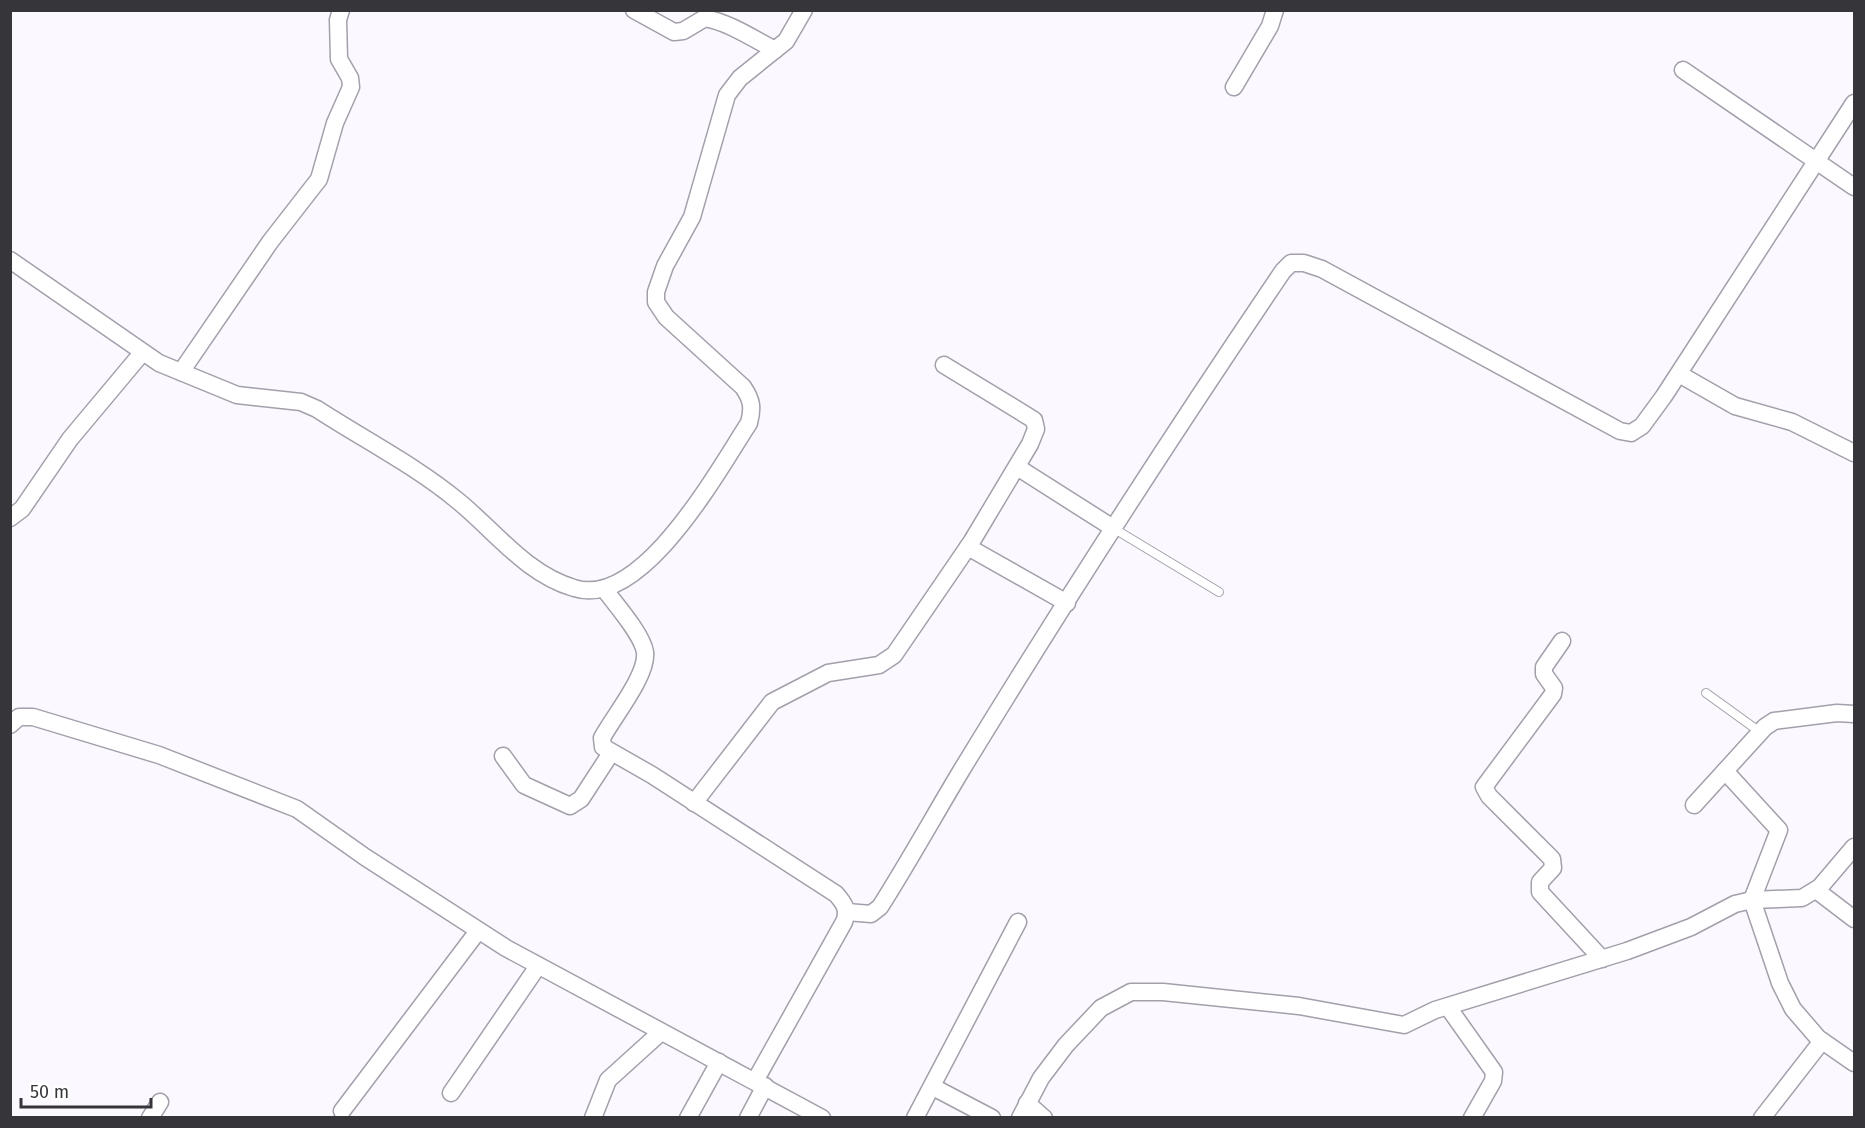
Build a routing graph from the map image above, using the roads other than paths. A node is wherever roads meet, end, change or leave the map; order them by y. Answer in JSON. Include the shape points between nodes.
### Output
{"nodes":[{"id":1,"x":340,"y":10,"type":"edge"},
{"id":2,"x":634,"y":10,"type":"edge"},
{"id":3,"x":804,"y":10,"type":"edge"},
{"id":4,"x":1275,"y":10,"type":"edge"},
{"id":5,"x":701,"y":15,"type":"edge"},
{"id":6,"x":775,"y":50,"type":"junction"},
{"id":7,"x":1683,"y":70,"type":"dead end"},
{"id":8,"x":1234,"y":87,"type":"dead end"},
{"id":9,"x":1854,"y":102,"type":"edge"},
{"id":10,"x":1815,"y":161,"type":"junction"},
{"id":11,"x":1854,"y":187,"type":"edge"},
{"id":12,"x":10,"y":260,"type":"edge"},
{"id":13,"x":142,"y":353,"type":"junction"},
{"id":14,"x":944,"y":365,"type":"dead end"},
{"id":15,"x":181,"y":372,"type":"junction"},
{"id":16,"x":1679,"y":374,"type":"junction"},
{"id":17,"x":1854,"y":453,"type":"edge"},
{"id":18,"x":1017,"y":466,"type":"junction"},
{"id":19,"x":10,"y":518,"type":"edge"},
{"id":20,"x":1113,"y":528,"type":"junction"},
{"id":21,"x":968,"y":547,"type":"junction"},
{"id":22,"x":605,"y":590,"type":"junction"},
{"id":23,"x":1219,"y":592,"type":"dead end"},
{"id":24,"x":1067,"y":603,"type":"junction"},
{"id":25,"x":1563,"y":641,"type":"dead end"},
{"id":26,"x":1706,"y":693,"type":"dead end"},
{"id":27,"x":1854,"y":714,"type":"edge"},
{"id":28,"x":10,"y":724,"type":"edge"},
{"id":29,"x":1760,"y":732,"type":"junction"},
{"id":30,"x":611,"y":753,"type":"junction"},
{"id":31,"x":503,"y":756,"type":"dead end"},
{"id":32,"x":1725,"y":771,"type":"junction"},
{"id":33,"x":694,"y":803,"type":"junction"},
{"id":34,"x":1694,"y":805,"type":"dead end"},
{"id":35,"x":1854,"y":847,"type":"edge"},
{"id":36,"x":1816,"y":890,"type":"junction"},
{"id":37,"x":1752,"y":900,"type":"junction"},
{"id":38,"x":847,"y":912,"type":"junction"},
{"id":39,"x":1854,"y":919,"type":"edge"},
{"id":40,"x":1018,"y":922,"type":"dead end"},
{"id":41,"x":478,"y":931,"type":"junction"},
{"id":42,"x":1602,"y":959,"type":"junction"},
{"id":43,"x":538,"y":966,"type":"junction"},
{"id":44,"x":1448,"y":1007,"type":"junction"},
{"id":45,"x":660,"y":1033,"type":"junction"},
{"id":46,"x":1822,"y":1041,"type":"junction"},
{"id":47,"x":719,"y":1062,"type":"junction"},
{"id":48,"x":1854,"y":1063,"type":"edge"},
{"id":49,"x":760,"y":1084,"type":"junction"},
{"id":50,"x":933,"y":1087,"type":"junction"},
{"id":51,"x":451,"y":1093,"type":"dead end"},
{"id":52,"x":160,"y":1102,"type":"dead end"},
{"id":53,"x":1024,"y":1110,"type":"edge"},
{"id":54,"x":342,"y":1111,"type":"dead end"},
{"id":55,"x":150,"y":1118,"type":"edge"},
{"id":56,"x":593,"y":1118,"type":"edge"},
{"id":57,"x":688,"y":1118,"type":"edge"},
{"id":58,"x":748,"y":1118,"type":"edge"},
{"id":59,"x":822,"y":1118,"type":"edge"},
{"id":60,"x":915,"y":1118,"type":"edge"},
{"id":61,"x":992,"y":1118,"type":"edge"},
{"id":62,"x":1044,"y":1118,"type":"edge"},
{"id":63,"x":1472,"y":1118,"type":"edge"},
{"id":64,"x":1762,"y":1118,"type":"edge"}],
"edges":[{"from":1,"to":15,"type":"street","via":[[339,59],[351,87],[335,123],[320,179],[270,242]]},
{"from":2,"to":5,"type":"street","via":[[674,32],[683,31]]},
{"from":3,"to":6,"type":"street","via":[[791,34]]},
{"from":4,"to":8,"type":"street","via":[[1270,26]]},
{"from":5,"to":6,"type":"street"},
{"from":6,"to":22,"type":"street","via":[[740,78],[727,95],[692,217],[665,266],[656,292],[656,303],[666,317],[751,397],[749,423],[680,525],[639,569]]},
{"from":7,"to":10,"type":"street"},
{"from":9,"to":10,"type":"street"},
{"from":10,"to":11,"type":"street"},
{"from":10,"to":16,"type":"street"},
{"from":12,"to":13,"type":"street"},
{"from":13,"to":15,"type":"street"},
{"from":13,"to":19,"type":"street","via":[[70,439],[22,509]]},
{"from":14,"to":18,"type":"street","via":[[1034,420],[1035,435]]},
{"from":15,"to":22,"type":"street","via":[[237,395],[301,402],[317,409],[458,501],[545,575],[573,588]]},
{"from":16,"to":17,"type":"street","via":[[1735,406],[1792,422]]},
{"from":16,"to":20,"type":"street","via":[[1642,426],[1631,433],[1620,431],[1322,269],[1291,263],[1220,363]]},
{"from":18,"to":20,"type":"street"},
{"from":18,"to":21,"type":"street"},
{"from":20,"to":23,"type":"lane"},
{"from":20,"to":24,"type":"street"},
{"from":21,"to":24,"type":"street"},
{"from":21,"to":33,"type":"street","via":[[894,655],[865,669],[828,673],[772,702]]},
{"from":22,"to":30,"type":"street","via":[[645,652],[641,671],[602,738],[603,747]]},
{"from":24,"to":38,"type":"street","via":[[880,908],[871,914]]},
{"from":25,"to":42,"type":"street","via":[[1544,667],[1553,694],[1484,787],[1552,859],[1553,868],[1540,882],[1540,892]]},
{"from":26,"to":29,"type":"lane"},
{"from":27,"to":29,"type":"street","via":[[1784,718]]},
{"from":28,"to":41,"type":"street","via":[[19,717],[33,717],[159,755],[283,803]]},
{"from":29,"to":32,"type":"street"},
{"from":30,"to":31,"type":"street","via":[[581,799],[570,806],[524,785]]},
{"from":30,"to":33,"type":"street"},
{"from":32,"to":34,"type":"street"},
{"from":32,"to":37,"type":"street","via":[[1779,830]]},
{"from":33,"to":38,"type":"street","via":[[836,894]]},
{"from":35,"to":36,"type":"street"},
{"from":36,"to":37,"type":"street","via":[[1802,898]]},
{"from":36,"to":39,"type":"street"},
{"from":37,"to":42,"type":"street"},
{"from":37,"to":46,"type":"street","via":[[1780,983],[1798,1015]]},
{"from":38,"to":49,"type":"street"},
{"from":40,"to":50,"type":"street"},
{"from":41,"to":43,"type":"street"},
{"from":41,"to":54,"type":"street"},
{"from":42,"to":44,"type":"street"},
{"from":43,"to":45,"type":"street"},
{"from":43,"to":51,"type":"street"},
{"from":44,"to":53,"type":"street","via":[[1399,1026],[1299,1006],[1131,992],[1101,1008],[1074,1036],[1051,1063]]},
{"from":44,"to":63,"type":"street","via":[[1494,1072]]},
{"from":45,"to":47,"type":"street"},
{"from":45,"to":56,"type":"street","via":[[609,1080]]},
{"from":46,"to":48,"type":"street"},
{"from":46,"to":64,"type":"street"},
{"from":47,"to":49,"type":"street"},
{"from":47,"to":57,"type":"street"},
{"from":49,"to":58,"type":"street"},
{"from":49,"to":59,"type":"street"},
{"from":50,"to":60,"type":"street"},
{"from":50,"to":61,"type":"street"},
{"from":52,"to":55,"type":"street"},
{"from":53,"to":62,"type":"street"}]}
